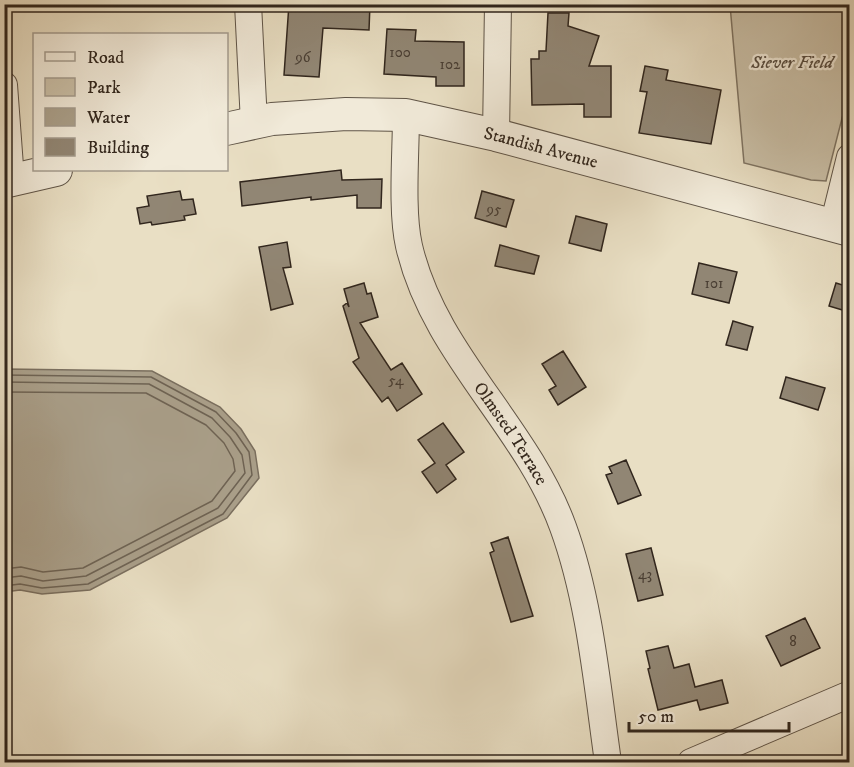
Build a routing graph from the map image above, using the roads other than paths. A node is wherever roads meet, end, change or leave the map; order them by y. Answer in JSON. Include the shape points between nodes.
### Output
{"nodes":[{"id":1,"x":248,"y":4,"type":"edge"},
{"id":2,"x":498,"y":4,"type":"edge"},
{"id":3,"x":4,"y":85,"type":"edge"},
{"id":4,"x":406,"y":115,"type":"junction"},
{"id":5,"x":240,"y":126,"type":"edge"},
{"id":6,"x":496,"y":135,"type":"junction"},
{"id":7,"x":849,"y":157,"type":"edge"},
{"id":8,"x":52,"y":171,"type":"edge"},
{"id":9,"x":8,"y":181,"type":"edge"},
{"id":10,"x":841,"y":228,"type":"edge"},
{"id":11,"x":849,"y":694,"type":"edge"},
{"id":12,"x":608,"y":762,"type":"edge"},
{"id":13,"x":691,"y":762,"type":"edge"}],
"edges":[{"from":1,"to":5,"type":"street"},
{"from":2,"to":6,"type":"street"},
{"from":3,"to":9,"type":"street"},
{"from":4,"to":5,"type":"street","name":"Standish Avenue","via":[[346,114],[272,119]]},
{"from":4,"to":6,"type":"street","name":"Standish Avenue"},
{"from":4,"to":12,"type":"street","name":"Olmsted Terrace","via":[[409,245],[430,308],[542,481],[563,527],[579,585]]},
{"from":6,"to":10,"type":"street","name":"Standish Avenue"},
{"from":7,"to":10,"type":"street"},
{"from":8,"to":9,"type":"street"},
{"from":11,"to":13,"type":"street"}]}
